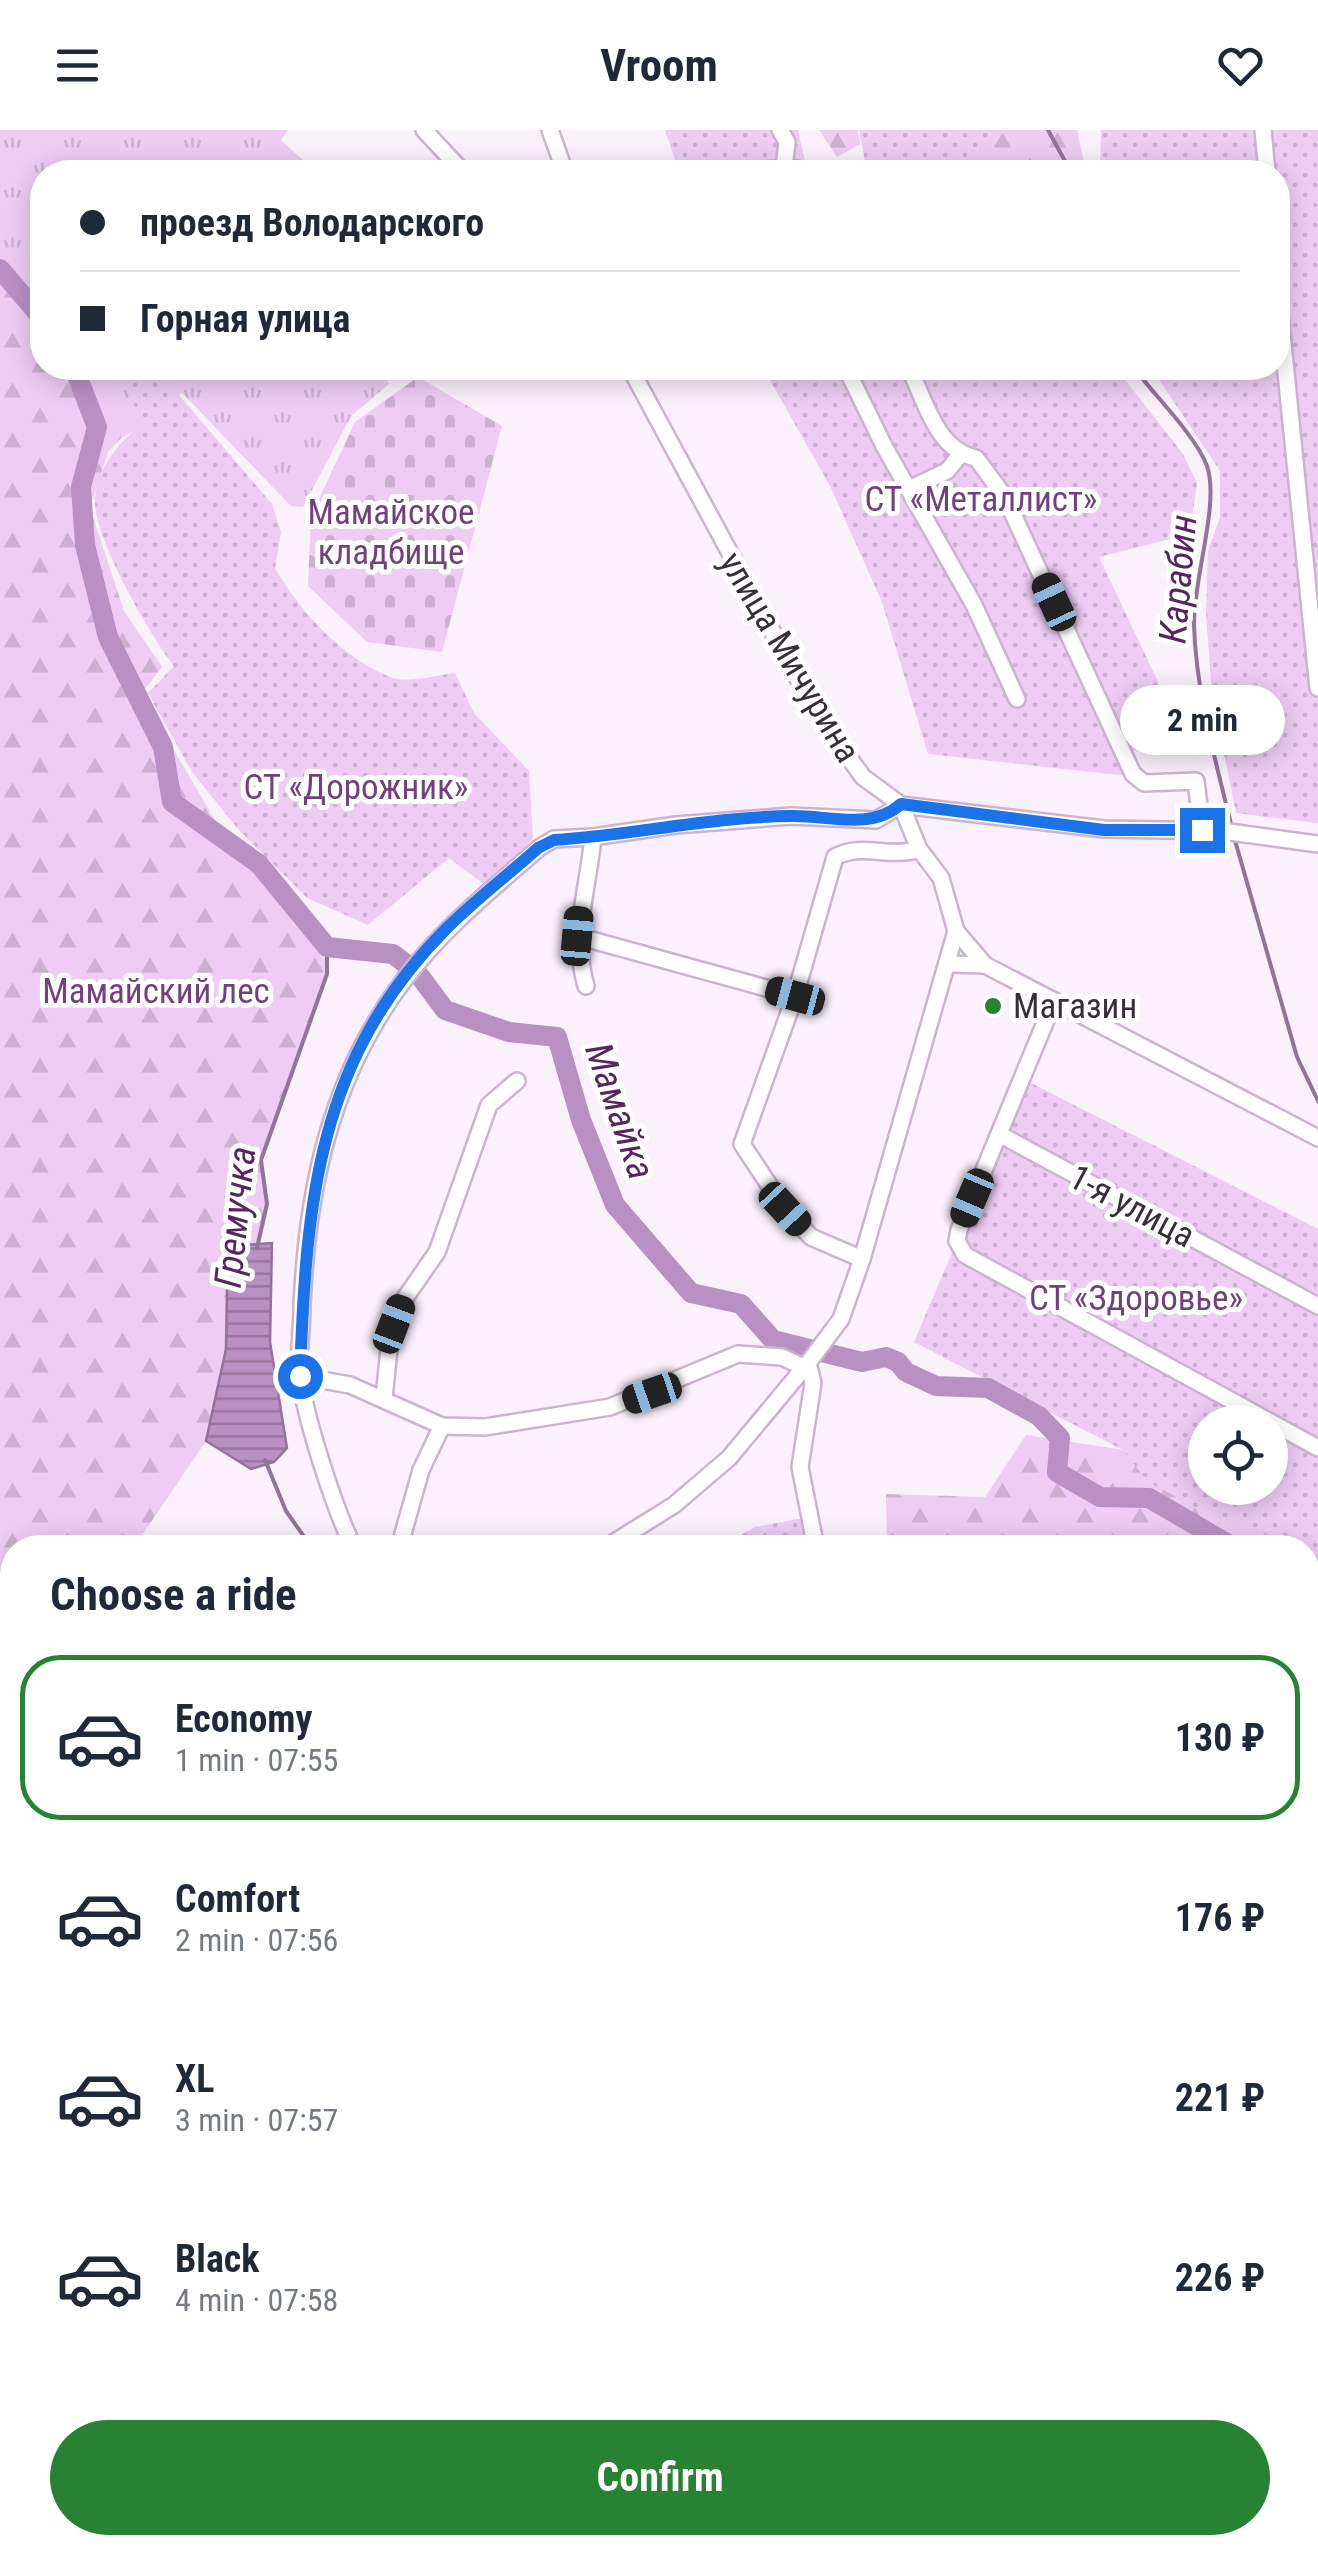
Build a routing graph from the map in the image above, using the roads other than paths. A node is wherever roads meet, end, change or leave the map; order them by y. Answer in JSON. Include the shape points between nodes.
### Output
{"nodes":[{"id":1,"x":424,"y":130,"type":"edge"},
{"id":2,"x":550,"y":130,"type":"edge"},
{"id":3,"x":780,"y":130,"type":"edge"},
{"id":4,"x":1263,"y":130,"type":"edge"},
{"id":5,"x":452,"y":160,"type":"edge"},
{"id":6,"x":561,"y":160,"type":"edge"},
{"id":7,"x":785,"y":160,"type":"edge"},
{"id":8,"x":1266,"y":160,"type":"edge"},
{"id":9,"x":636,"y":380,"type":"edge"},
{"id":10,"x":852,"y":380,"type":"edge"},
{"id":11,"x":915,"y":380,"type":"edge"},
{"id":12,"x":1287,"y":380,"type":"edge"},
{"id":13,"x":960,"y":454,"type":"junction"},
{"id":14,"x":909,"y":489,"type":"junction"},
{"id":15,"x":1318,"y":688,"type":"edge"},
{"id":16,"x":1017,"y":699,"type":"dead end"},
{"id":17,"x":901,"y":804,"type":"junction"},
{"id":18,"x":1202,"y":830,"type":"junction"},
{"id":19,"x":593,"y":838,"type":"junction"},
{"id":20,"x":1318,"y":844,"type":"edge"},
{"id":21,"x":919,"y":848,"type":"junction"},
{"id":22,"x":956,"y":931,"type":"junction"},
{"id":23,"x":577,"y":936,"type":"junction"},
{"id":24,"x":949,"y":964,"type":"junction"},
{"id":25,"x":985,"y":965,"type":"junction"},
{"id":26,"x":586,"y":986,"type":"dead end"},
{"id":27,"x":795,"y":996,"type":"junction"},
{"id":28,"x":1054,"y":1001,"type":"junction"},
{"id":29,"x":517,"y":1081,"type":"dead end"},
{"id":30,"x":999,"y":1134,"type":"junction"},
{"id":31,"x":1318,"y":1138,"type":"edge"},
{"id":32,"x":862,"y":1258,"type":"junction"},
{"id":33,"x":1318,"y":1306,"type":"edge"},
{"id":34,"x":807,"y":1362,"type":"junction"},
{"id":35,"x":300,"y":1376,"type":"junction"},
{"id":36,"x":384,"y":1398,"type":"junction"},
{"id":37,"x":442,"y":1426,"type":"junction"},
{"id":38,"x":1318,"y":1448,"type":"edge"},
{"id":39,"x":348,"y":1535,"type":"edge"},
{"id":40,"x":402,"y":1535,"type":"edge"},
{"id":41,"x":625,"y":1535,"type":"edge"},
{"id":42,"x":813,"y":1535,"type":"edge"}],
"edges":[{"from":1,"to":5,"type":"street"},
{"from":2,"to":6,"type":"street"},
{"from":3,"to":7,"type":"street"},
{"from":4,"to":8,"type":"street"},
{"from":9,"to":17,"type":"street","name":"улица Мичурина","via":[[827,732],[863,777]]},
{"from":10,"to":14,"type":"street"},
{"from":11,"to":13,"type":"street","via":[[946,443]]},
{"from":12,"to":15,"type":"street"},
{"from":13,"to":14,"type":"street","via":[[947,470]]},
{"from":13,"to":18,"type":"street","via":[[976,458],[1004,497],[1133,774],[1144,783],[1196,781]]},
{"from":14,"to":16,"type":"street"},
{"from":17,"to":18,"type":"street","via":[[1104,830]]},
{"from":17,"to":19,"type":"street","via":[[876,820],[791,816]]},
{"from":17,"to":21,"type":"street"},
{"from":18,"to":20,"type":"street"},
{"from":19,"to":23,"type":"street"},
{"from":19,"to":35,"type":"street","via":[[554,840],[538,848],[445,930],[372,1028],[321,1145],[304,1256]]},
{"from":21,"to":22,"type":"street","via":[[940,878]]},
{"from":21,"to":27,"type":"street","via":[[903,854],[852,850],[835,857]]},
{"from":22,"to":24,"type":"street"},
{"from":22,"to":25,"type":"street"},
{"from":23,"to":26,"type":"street"},
{"from":23,"to":27,"type":"street"},
{"from":24,"to":25,"type":"street"},
{"from":24,"to":32,"type":"street"},
{"from":25,"to":28,"type":"street"},
{"from":27,"to":32,"type":"street","via":[[742,1144],[811,1237]]},
{"from":28,"to":30,"type":"street"},
{"from":28,"to":31,"type":"street"},
{"from":29,"to":36,"type":"street","via":[[489,1106],[437,1252],[403,1301],[388,1348]]},
{"from":30,"to":33,"type":"street","name":"1-я улица"},
{"from":30,"to":38,"type":"street","via":[[957,1241],[965,1255]]},
{"from":32,"to":34,"type":"street","via":[[831,1337]]},
{"from":34,"to":37,"type":"street","via":[[738,1354],[610,1407],[486,1427]]},
{"from":34,"to":41,"type":"street","via":[[729,1458]]},
{"from":34,"to":42,"type":"street","via":[[812,1382],[800,1467]]},
{"from":35,"to":36,"type":"street"},
{"from":35,"to":39,"type":"street"},
{"from":36,"to":37,"type":"street"},
{"from":37,"to":40,"type":"street"}]}
